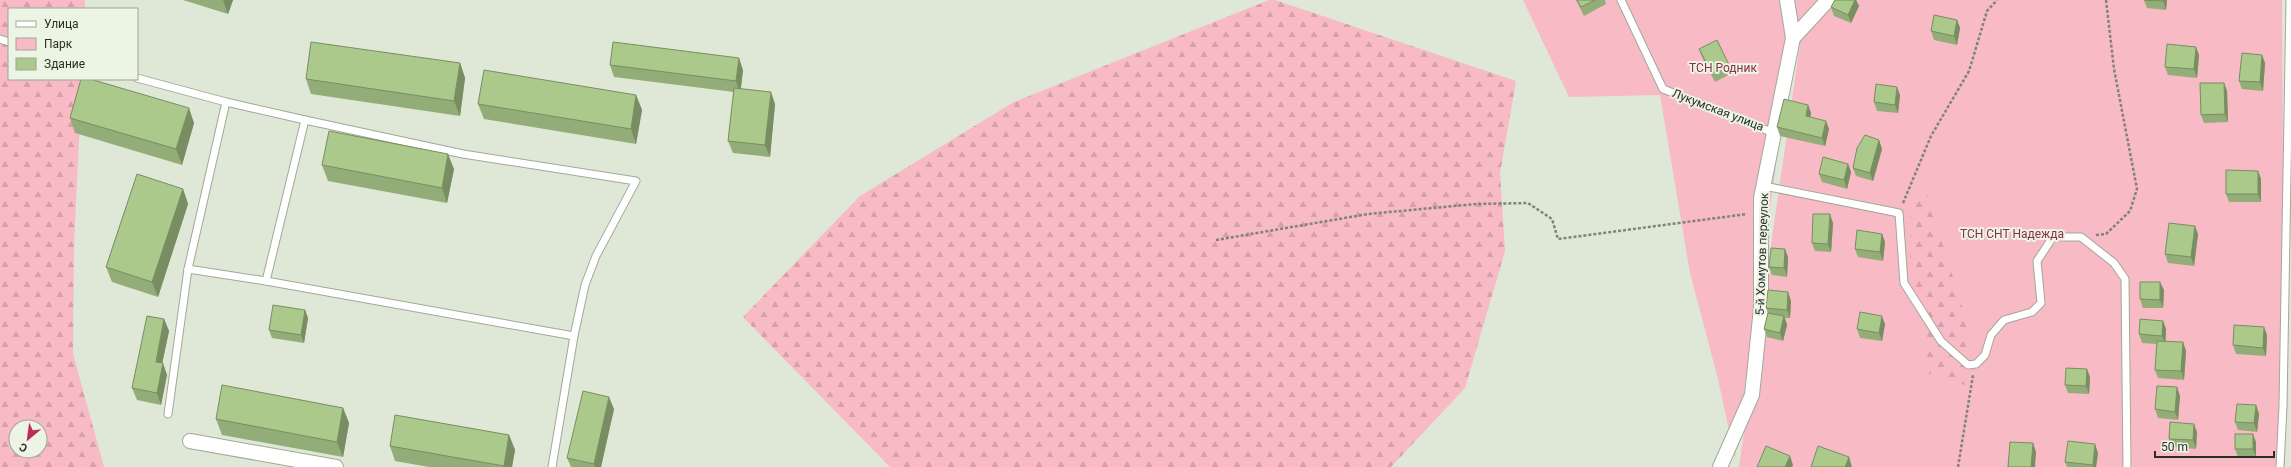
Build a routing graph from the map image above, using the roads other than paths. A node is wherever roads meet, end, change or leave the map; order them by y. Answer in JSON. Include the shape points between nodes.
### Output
{"nodes":[{"id":1,"x":1621,"y":0,"type":"edge"},
{"id":2,"x":1787,"y":0,"type":"edge"},
{"id":3,"x":1828,"y":0,"type":"edge"},
{"id":4,"x":2290,"y":0,"type":"edge"},
{"id":5,"x":1793,"y":38,"type":"junction"},
{"id":6,"x":138,"y":78,"type":"edge"},
{"id":7,"x":226,"y":102,"type":"junction"},
{"id":8,"x":305,"y":120,"type":"junction"},
{"id":9,"x":1774,"y":133,"type":"junction"},
{"id":10,"x":1764,"y":186,"type":"junction"},
{"id":11,"x":188,"y":268,"type":"junction"},
{"id":12,"x":266,"y":281,"type":"junction"},
{"id":13,"x":574,"y":336,"type":"junction"},
{"id":14,"x":168,"y":414,"type":"dead end"},
{"id":15,"x":190,"y":441,"type":"dead end"},
{"id":16,"x":336,"y":467,"type":"edge"},
{"id":17,"x":552,"y":467,"type":"edge"},
{"id":18,"x":1720,"y":467,"type":"edge"},
{"id":19,"x":2127,"y":467,"type":"edge"},
{"id":20,"x":2280,"y":467,"type":"edge"}],
"edges":[{"from":1,"to":9,"type":"lane","name":"Лукумская улица","via":[[1663,89]]},
{"from":2,"to":5,"type":"street"},
{"from":3,"to":5,"type":"street"},
{"from":4,"to":20,"type":"lane","via":[[2284,406]]},
{"from":5,"to":9,"type":"street","name":"5-й Хомутов переулок"},
{"from":6,"to":7,"type":"lane"},
{"from":7,"to":8,"type":"lane"},
{"from":7,"to":11,"type":"lane"},
{"from":8,"to":12,"type":"lane"},
{"from":8,"to":13,"type":"lane","via":[[463,154],[636,181],[596,256],[585,285]]},
{"from":9,"to":10,"type":"street","name":"5-й Хомутов переулок"},
{"from":10,"to":18,"type":"street","name":"5-й Хомутов переулок","via":[[1761,212],[1761,308],[1752,395]]},
{"from":10,"to":19,"type":"lane","via":[[1899,213],[1904,283],[1941,341],[1968,365],[1976,364],[1984,355],[1991,335],[2004,320],[2032,312],[2041,303],[2037,261],[2053,237],[2082,237],[2114,263],[2125,279]]},
{"from":11,"to":12,"type":"lane"},
{"from":11,"to":14,"type":"lane"},
{"from":12,"to":13,"type":"lane"},
{"from":13,"to":17,"type":"lane"},
{"from":15,"to":16,"type":"street"}]}
